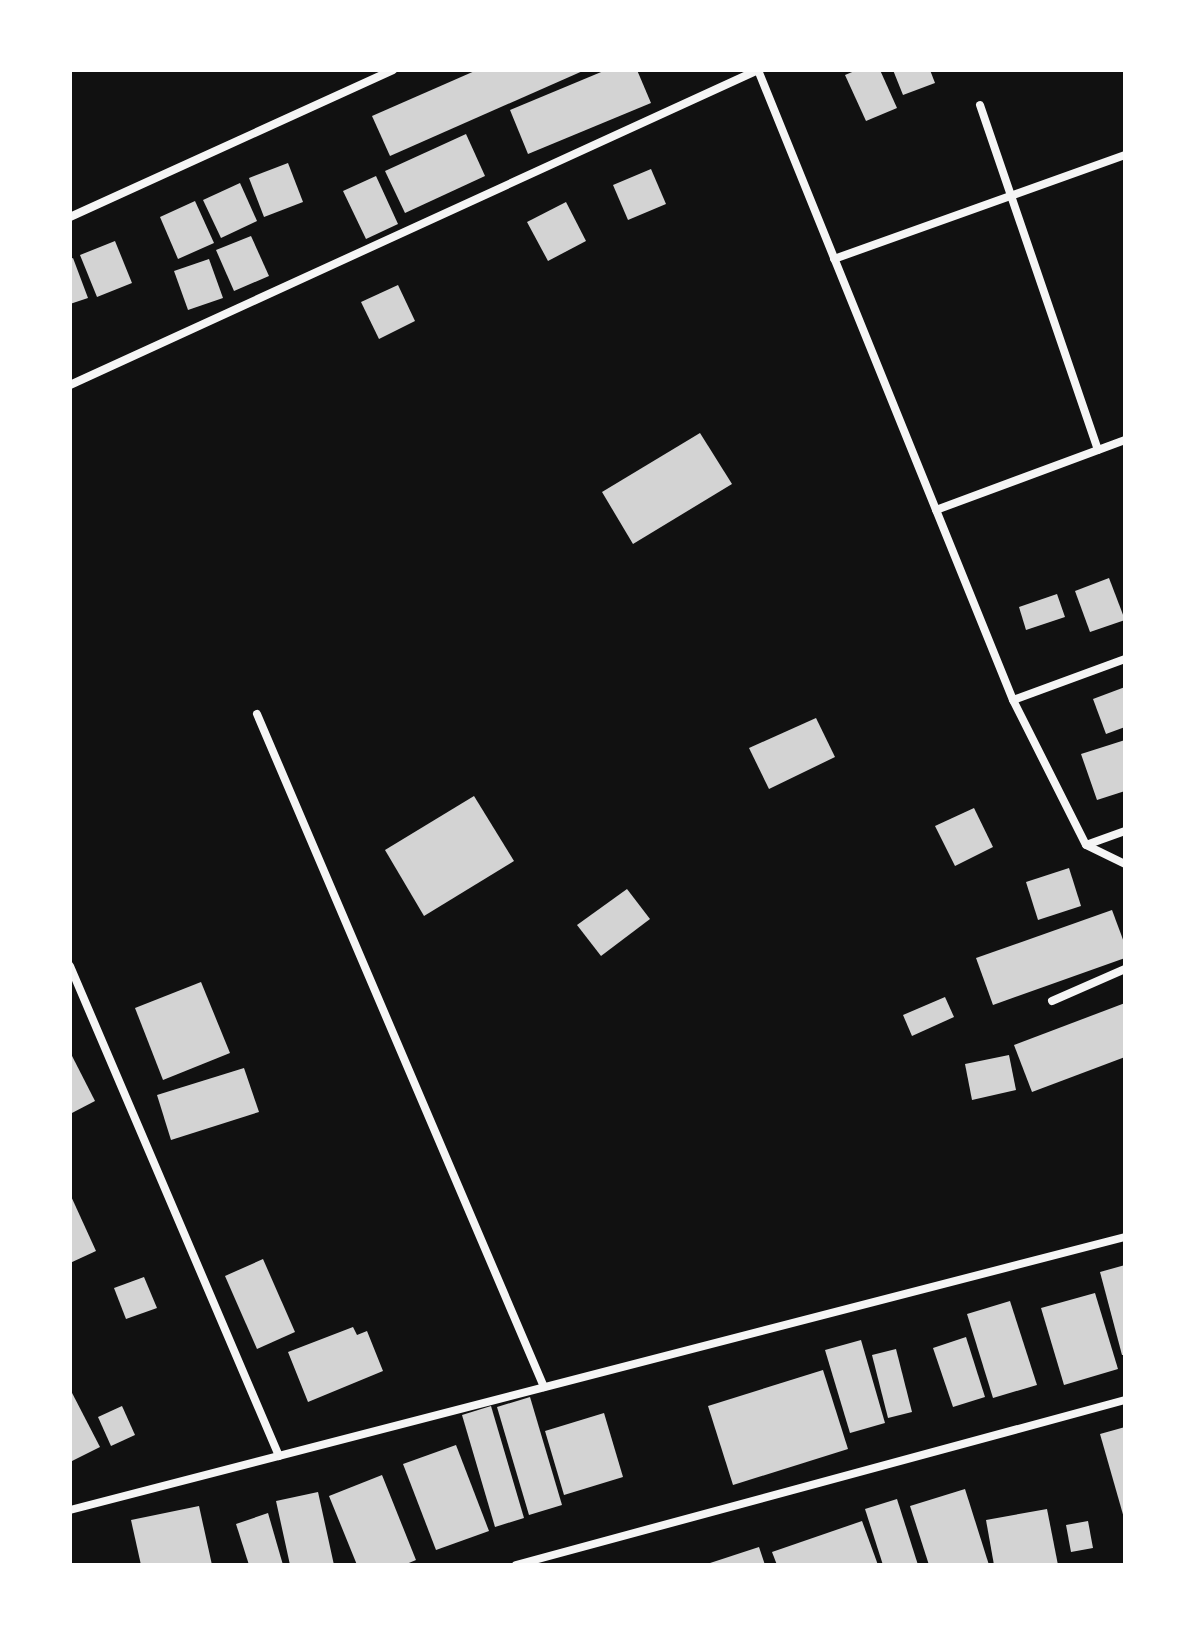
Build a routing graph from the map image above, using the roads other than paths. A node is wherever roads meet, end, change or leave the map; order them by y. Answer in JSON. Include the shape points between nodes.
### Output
{"nodes":[{"id":1,"x":393,"y":70,"type":"edge"},
{"id":2,"x":758,"y":70,"type":"edge"},
{"id":3,"x":980,"y":105,"type":"dead end"},
{"id":4,"x":1125,"y":155,"type":"edge"},
{"id":5,"x":1010,"y":196,"type":"junction"},
{"id":6,"x":70,"y":217,"type":"edge"},
{"id":7,"x":834,"y":259,"type":"junction"},
{"id":8,"x":70,"y":385,"type":"edge"},
{"id":9,"x":1125,"y":440,"type":"edge"},
{"id":10,"x":1098,"y":450,"type":"junction"},
{"id":11,"x":936,"y":510,"type":"junction"},
{"id":12,"x":1125,"y":659,"type":"edge"},
{"id":13,"x":1013,"y":700,"type":"junction"},
{"id":14,"x":257,"y":714,"type":"dead end"},
{"id":15,"x":1125,"y":831,"type":"edge"},
{"id":16,"x":1086,"y":845,"type":"junction"},
{"id":17,"x":1125,"y":864,"type":"edge"},
{"id":18,"x":70,"y":966,"type":"edge"},
{"id":19,"x":1125,"y":969,"type":"edge"},
{"id":20,"x":1052,"y":1001,"type":"dead end"},
{"id":21,"x":1125,"y":1237,"type":"edge"},
{"id":22,"x":544,"y":1387,"type":"junction"},
{"id":23,"x":1125,"y":1400,"type":"edge"},
{"id":24,"x":279,"y":1456,"type":"junction"},
{"id":25,"x":70,"y":1510,"type":"edge"},
{"id":26,"x":516,"y":1565,"type":"edge"}],
"edges":[{"from":1,"to":6,"type":"street"},
{"from":2,"to":7,"type":"street"},
{"from":2,"to":8,"type":"street"},
{"from":3,"to":5,"type":"street"},
{"from":4,"to":5,"type":"street"},
{"from":5,"to":7,"type":"street"},
{"from":5,"to":10,"type":"street"},
{"from":7,"to":11,"type":"street"},
{"from":9,"to":10,"type":"street"},
{"from":10,"to":11,"type":"street"},
{"from":11,"to":13,"type":"street"},
{"from":12,"to":13,"type":"street"},
{"from":13,"to":16,"type":"street"},
{"from":14,"to":22,"type":"street"},
{"from":15,"to":16,"type":"street"},
{"from":16,"to":17,"type":"street"},
{"from":18,"to":24,"type":"street"},
{"from":19,"to":20,"type":"street"},
{"from":21,"to":22,"type":"street"},
{"from":22,"to":24,"type":"street"},
{"from":23,"to":26,"type":"street"},
{"from":24,"to":25,"type":"street"}]}
